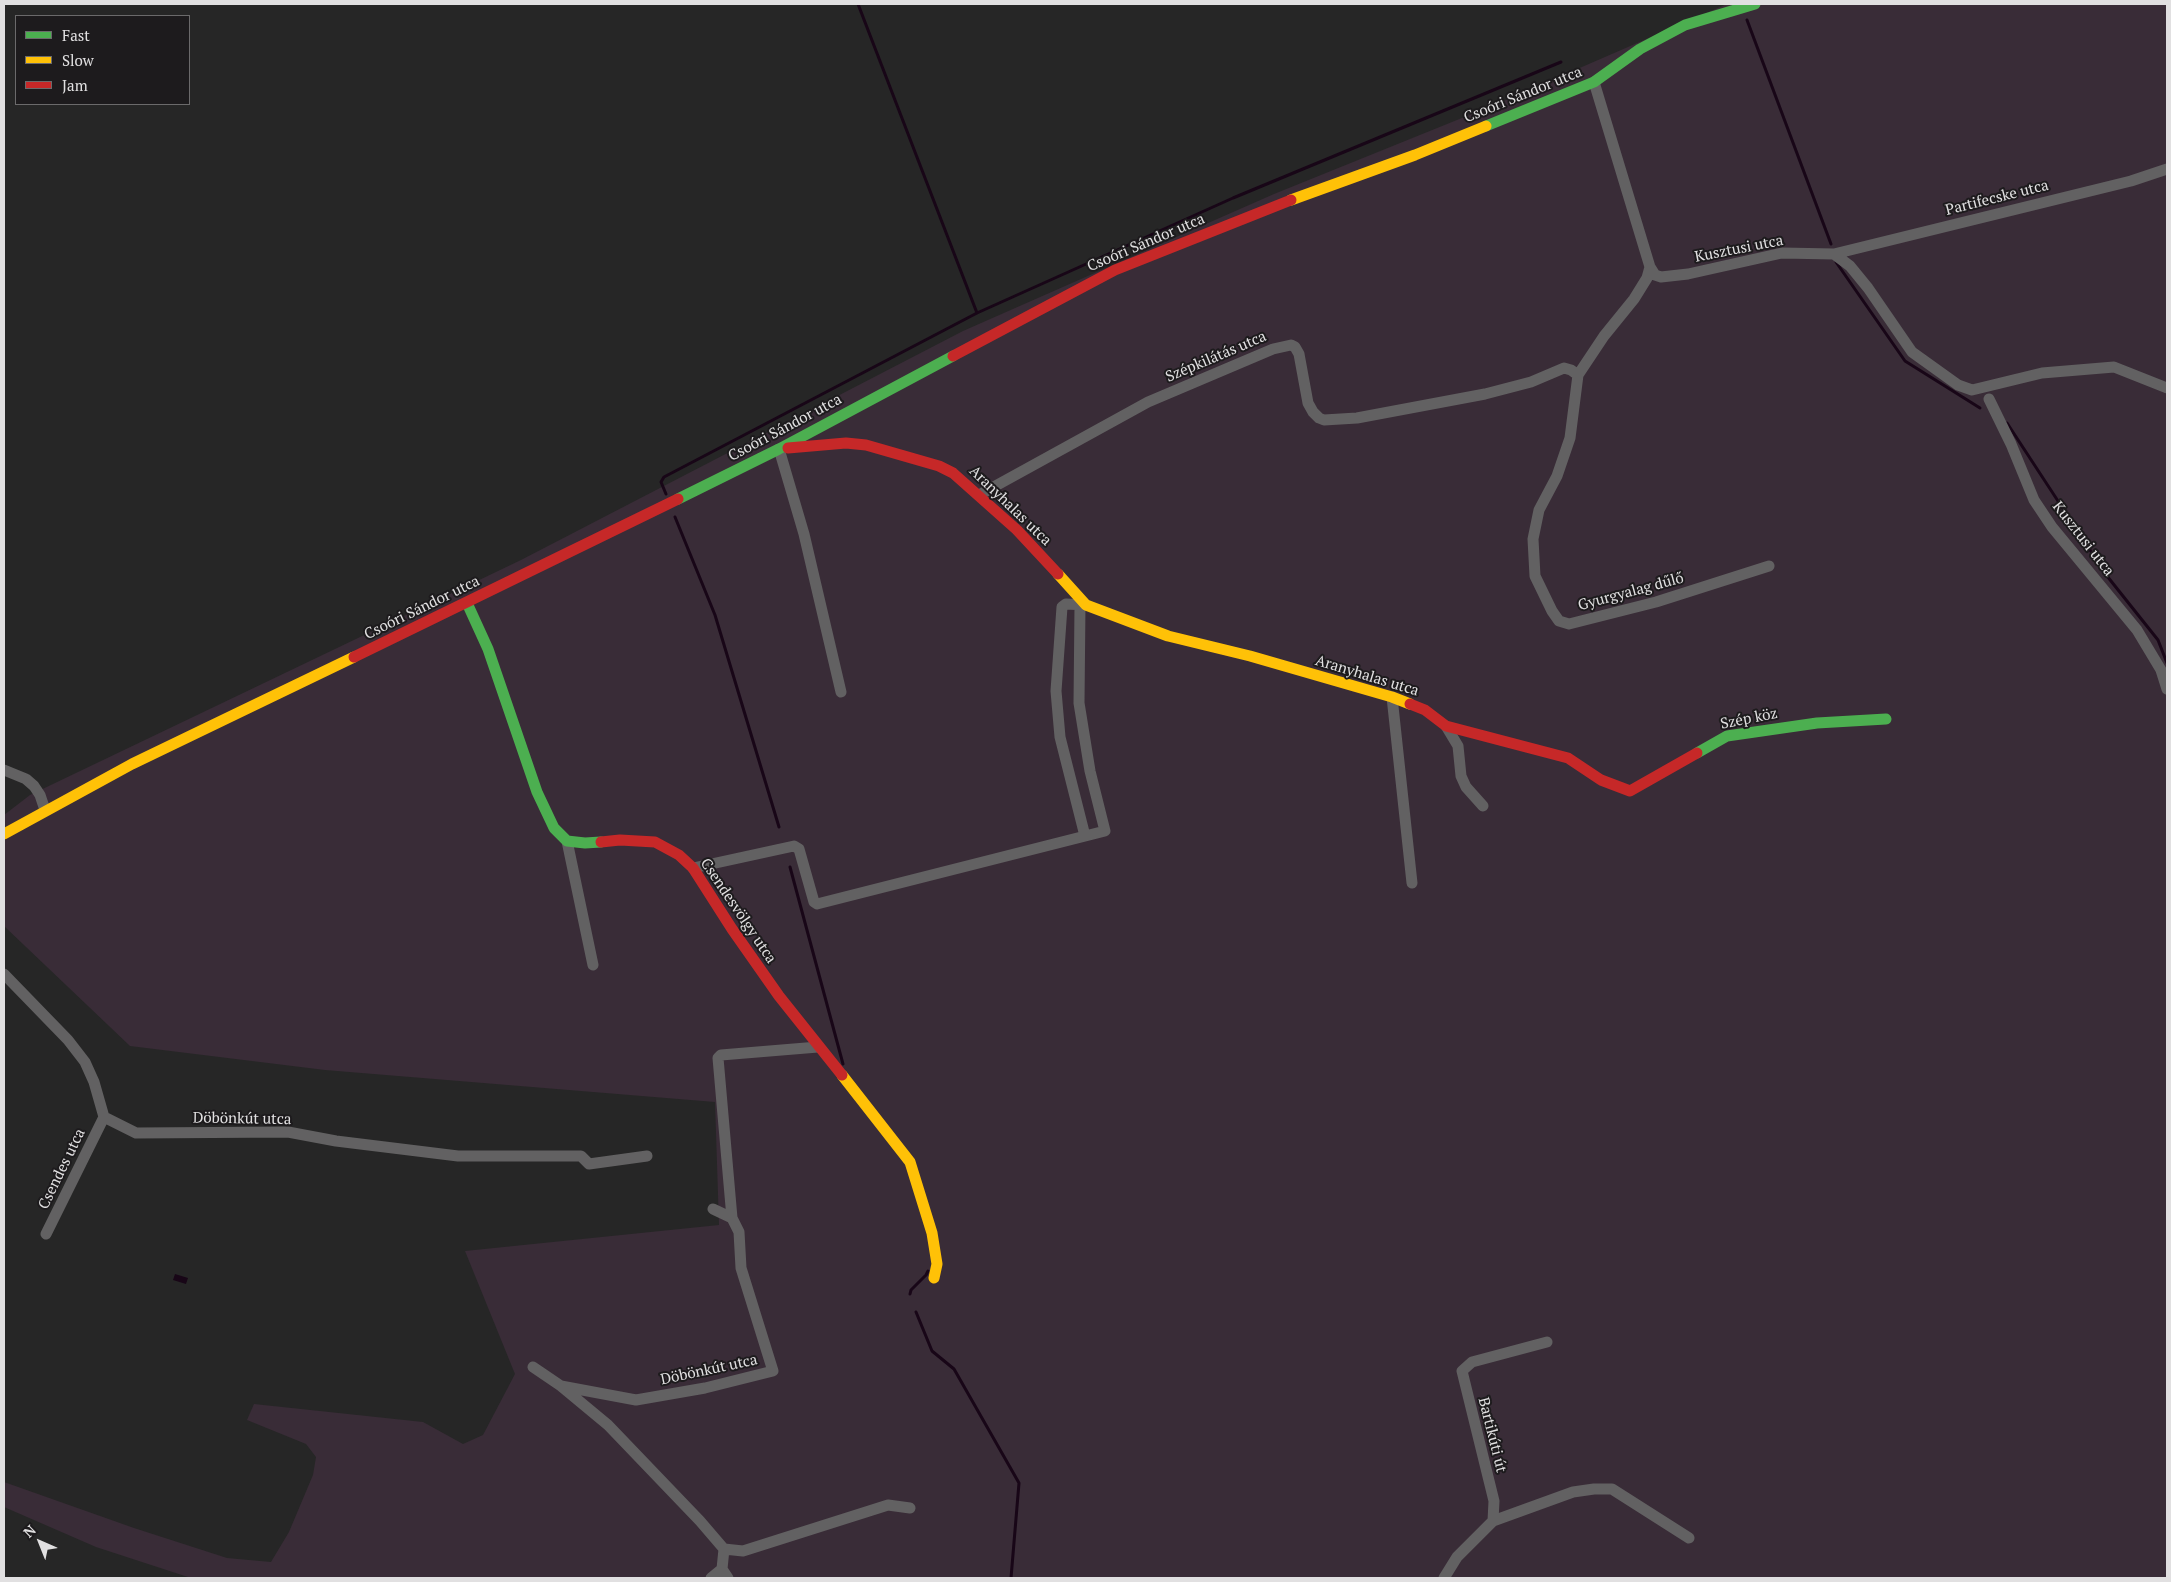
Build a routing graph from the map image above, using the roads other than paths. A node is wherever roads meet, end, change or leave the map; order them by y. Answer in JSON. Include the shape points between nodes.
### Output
{"nodes":[{"id":1,"x":1756,"y":4,"type":"edge"},
{"id":2,"x":1594,"y":82,"type":"junction"},
{"id":3,"x":2167,"y":169,"type":"edge"},
{"id":4,"x":1834,"y":254,"type":"junction"},
{"id":5,"x":1650,"y":267,"type":"junction"},
{"id":6,"x":1578,"y":374,"type":"junction"},
{"id":7,"x":2167,"y":388,"type":"edge"},
{"id":8,"x":1989,"y":399,"type":"dead end"},
{"id":9,"x":779,"y":449,"type":"junction"},
{"id":10,"x":979,"y":495,"type":"junction"},
{"id":11,"x":1769,"y":566,"type":"dead end"},
{"id":12,"x":467,"y":603,"type":"junction"},
{"id":13,"x":1083,"y":605,"type":"junction"},
{"id":14,"x":2167,"y":689,"type":"edge"},
{"id":15,"x":841,"y":692,"type":"dead end"},
{"id":16,"x":1392,"y":697,"type":"junction"},
{"id":17,"x":1886,"y":719,"type":"dead end"},
{"id":18,"x":1446,"y":726,"type":"junction"},
{"id":19,"x":4,"y":770,"type":"edge"},
{"id":20,"x":1630,"y":791,"type":"joint"},
{"id":21,"x":1484,"y":806,"type":"dead end"},
{"id":22,"x":45,"y":810,"type":"junction"},
{"id":23,"x":4,"y":834,"type":"edge"},
{"id":24,"x":1085,"y":836,"type":"junction"},
{"id":25,"x":567,"y":841,"type":"junction"},
{"id":26,"x":693,"y":868,"type":"junction"},
{"id":27,"x":1412,"y":883,"type":"dead end"},
{"id":28,"x":593,"y":965,"type":"dead end"},
{"id":29,"x":4,"y":974,"type":"edge"},
{"id":30,"x":818,"y":1047,"type":"junction"},
{"id":31,"x":104,"y":1117,"type":"junction"},
{"id":32,"x":648,"y":1156,"type":"dead end"},
{"id":33,"x":714,"y":1209,"type":"dead end"},
{"id":34,"x":732,"y":1218,"type":"junction"},
{"id":35,"x":46,"y":1234,"type":"dead end"},
{"id":36,"x":934,"y":1278,"type":"dead end"},
{"id":37,"x":1547,"y":1342,"type":"dead end"},
{"id":38,"x":533,"y":1367,"type":"dead end"},
{"id":39,"x":561,"y":1386,"type":"junction"},
{"id":40,"x":910,"y":1508,"type":"dead end"},
{"id":41,"x":1493,"y":1521,"type":"junction"},
{"id":42,"x":1689,"y":1538,"type":"dead end"},
{"id":43,"x":724,"y":1549,"type":"junction"},
{"id":44,"x":725,"y":1574,"type":"edge"},
{"id":45,"x":711,"y":1578,"type":"edge"},
{"id":46,"x":1444,"y":1578,"type":"edge"}],
"edges":[{"from":1,"to":2,"type":"street","name":"Csoóri Sándor utca","via":[[1685,25],[1640,49]]},
{"from":2,"to":5,"type":"street"},
{"from":2,"to":9,"type":"street","name":"Csoóri Sándor utca","via":[[1415,155],[1303,195],[1115,270]]},
{"from":3,"to":4,"type":"street","name":"Partifecske utca","via":[[2131,181]]},
{"from":4,"to":5,"type":"street","name":"Kusztusi utca","via":[[1782,253],[1661,277],[1655,275]]},
{"from":4,"to":7,"type":"street","via":[[1850,266],[1868,288],[1912,352],[1958,385],[1972,390],[2042,373],[2114,368]]},
{"from":5,"to":6,"type":"street","name":"Gyurgyalag dűlő","via":[[1634,299]]},
{"from":6,"to":10,"type":"street","name":"Szépkilátás utca","via":[[1564,368],[1531,382],[1485,394],[1357,418],[1324,420],[1313,412],[1308,403],[1299,354],[1291,345],[1273,349],[1148,402]]},
{"from":6,"to":11,"type":"street","name":"Gyurgyalag dűlő","via":[[1570,438],[1557,476],[1540,510],[1533,539],[1535,576],[1559,621],[1569,624],[1656,602]]},
{"from":8,"to":14,"type":"street","name":"Kusztusi utca","via":[[2034,500],[2052,527],[2141,636],[2161,670]]},
{"from":9,"to":10,"type":"street","name":"Aranyhalas utca","via":[[828,443],[866,445],[939,466]]},
{"from":9,"to":12,"type":"street","name":"Csoóri Sándor utca"},
{"from":9,"to":15,"type":"street","via":[[804,534]]},
{"from":10,"to":13,"type":"street","name":"Aranyhalas utca","via":[[1017,530]]},
{"from":12,"to":22,"type":"street","name":"Csoóri Sándor utca","via":[[132,764]]},
{"from":12,"to":25,"type":"street","via":[[488,649],[544,810],[554,828]]},
{"from":13,"to":16,"type":"street","name":"Aranyhalas utca","via":[[1168,636]]},
{"from":13,"to":24,"type":"street","via":[[1079,704],[1090,771],[1105,832]]},
{"from":13,"to":24,"type":"street","via":[[1066,604],[1062,607],[1056,691],[1060,737]]},
{"from":16,"to":18,"type":"street","name":"Aranyhalas utca","via":[[1425,710]]},
{"from":16,"to":27,"type":"street"},
{"from":17,"to":20,"type":"street","name":"Szép köz","via":[[1817,723],[1727,736]]},
{"from":18,"to":20,"type":"street","name":"Aranyhalas utca","via":[[1568,758],[1600,780]]},
{"from":18,"to":21,"type":"street","via":[[1458,746],[1461,776],[1466,788]]},
{"from":19,"to":22,"type":"street","via":[[34,786]]},
{"from":22,"to":23,"type":"street","name":"Csoóri Sándor utca"},
{"from":24,"to":26,"type":"street","via":[[817,904],[799,849],[794,846]]},
{"from":25,"to":26,"type":"street","name":"Csendesvölgy utca","via":[[655,842],[679,855]]},
{"from":25,"to":28,"type":"street"},
{"from":26,"to":30,"type":"street","name":"Csendesvölgy utca","via":[[732,929]]},
{"from":29,"to":31,"type":"street","via":[[85,1062]]},
{"from":30,"to":34,"type":"street","via":[[721,1055],[718,1058]]},
{"from":30,"to":36,"type":"street","name":"Csendesvölgy utca","via":[[910,1162],[932,1233],[937,1264]]},
{"from":31,"to":32,"type":"street","name":"Döbönkút utca","via":[[136,1133],[288,1132],[458,1156],[580,1156],[589,1164]]},
{"from":31,"to":35,"type":"street","name":"Csendes utca"},
{"from":33,"to":34,"type":"street"},
{"from":34,"to":39,"type":"street","name":"Döbönkút utca","via":[[739,1232],[741,1268],[773,1371],[705,1388],[636,1400]]},
{"from":37,"to":41,"type":"street","name":"Bartikúti út","via":[[1472,1362],[1462,1371],[1494,1501]]},
{"from":38,"to":39,"type":"street"},
{"from":39,"to":43,"type":"street","via":[[608,1425]]},
{"from":40,"to":43,"type":"street","via":[[888,1505],[743,1551]]},
{"from":41,"to":42,"type":"street","via":[[1573,1492],[1612,1489]]},
{"from":41,"to":46,"type":"street","via":[[1457,1557]]},
{"from":43,"to":44,"type":"street"},
{"from":44,"to":45,"type":"street"}]}
